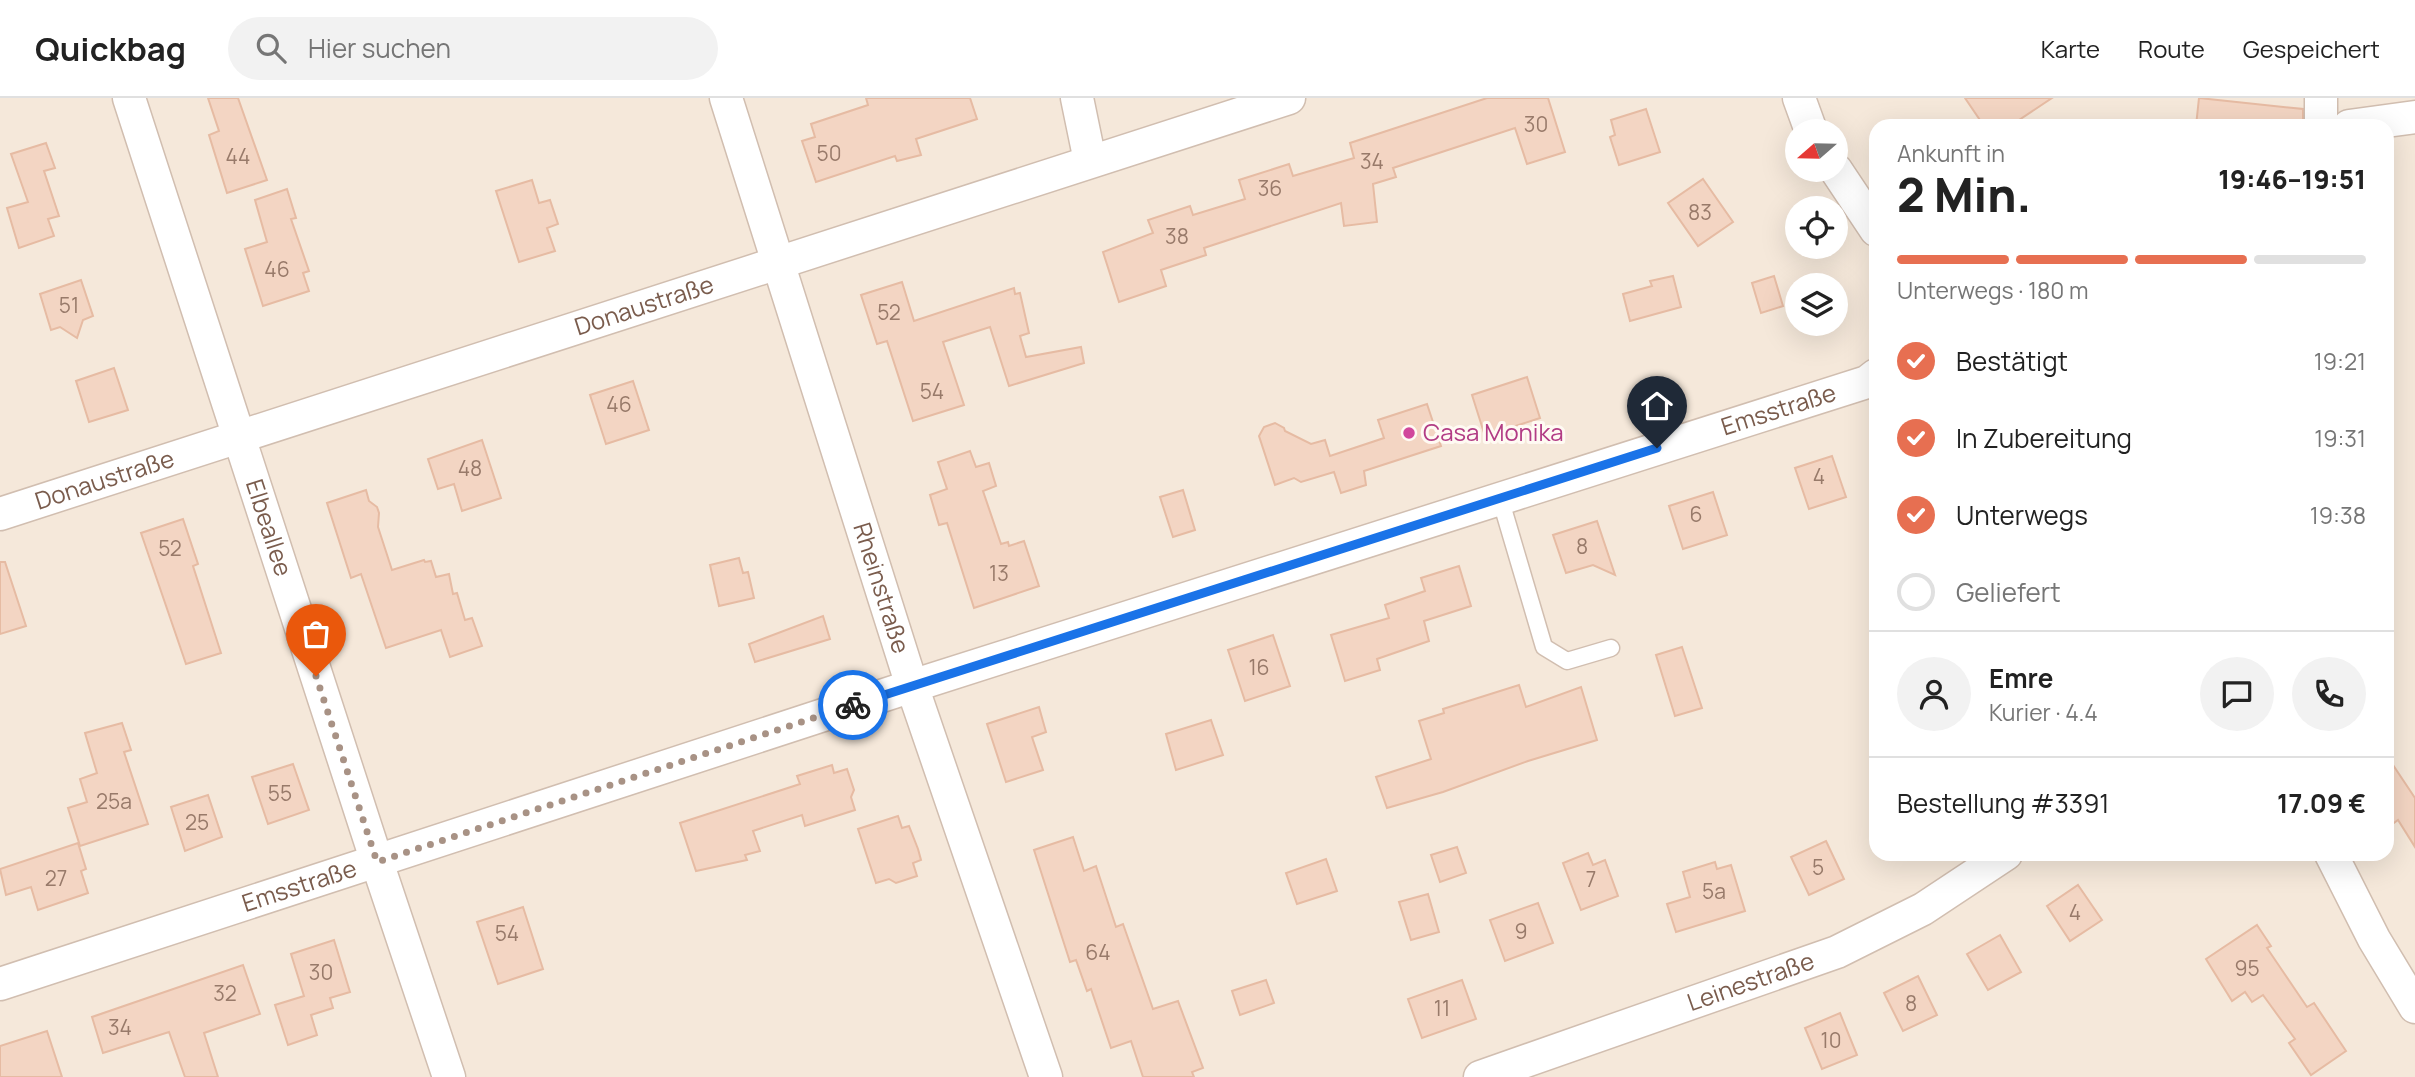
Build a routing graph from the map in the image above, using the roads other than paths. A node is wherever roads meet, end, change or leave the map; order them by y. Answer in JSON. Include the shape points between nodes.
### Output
{"nodes":[{"id":1,"x":130,"y":98,"type":"edge"},
{"id":2,"x":726,"y":98,"type":"edge"},
{"id":3,"x":1077,"y":98,"type":"edge"},
{"id":4,"x":1289,"y":98,"type":"edge"},
{"id":5,"x":1799,"y":98,"type":"edge"},
{"id":6,"x":2321,"y":98,"type":"edge"},
{"id":7,"x":2415,"y":117,"type":"edge"},
{"id":8,"x":1807,"y":119,"type":"edge"},
{"id":9,"x":2321,"y":119,"type":"edge"},
{"id":10,"x":2394,"y":120,"type":"edge"},
{"id":11,"x":1090,"y":161,"type":"junction"},
{"id":12,"x":1844,"y":182,"type":"edge"},
{"id":13,"x":1869,"y":220,"type":"edge"},
{"id":14,"x":779,"y":262,"type":"junction"},
{"id":15,"x":1869,"y":380,"type":"edge"},
{"id":16,"x":239,"y":437,"type":"junction"},
{"id":17,"x":1500,"y":498,"type":"junction"},
{"id":18,"x":0,"y":514,"type":"edge"},
{"id":19,"x":1611,"y":648,"type":"dead end"},
{"id":20,"x":912,"y":686,"type":"junction"},
{"id":21,"x":1995,"y":861,"type":"edge"},
{"id":22,"x":2335,"y":861,"type":"edge"},
{"id":23,"x":377,"y":862,"type":"junction"},
{"id":24,"x":0,"y":984,"type":"edge"},
{"id":25,"x":2415,"y":1007,"type":"edge"},
{"id":26,"x":449,"y":1077,"type":"edge"},
{"id":27,"x":1046,"y":1077,"type":"edge"},
{"id":28,"x":1480,"y":1077,"type":"edge"}],
"edges":[{"from":1,"to":16,"type":"street","name":"Elbeallee"},
{"from":2,"to":14,"type":"street","name":"Rheinstraße"},
{"from":3,"to":11,"type":"street"},
{"from":4,"to":11,"type":"street","name":"Donaustraße"},
{"from":5,"to":8,"type":"street"},
{"from":6,"to":9,"type":"street"},
{"from":7,"to":10,"type":"street"},
{"from":11,"to":14,"type":"street","name":"Donaustraße"},
{"from":12,"to":13,"type":"street"},
{"from":14,"to":16,"type":"street","name":"Donaustraße"},
{"from":14,"to":20,"type":"street","name":"Rheinstraße"},
{"from":15,"to":17,"type":"street","name":"Emsstraße"},
{"from":16,"to":18,"type":"street","name":"Donaustraße"},
{"from":16,"to":23,"type":"street","name":"Elbeallee"},
{"from":17,"to":19,"type":"lane","via":[[1544,647],[1567,661]]},
{"from":17,"to":20,"type":"street","name":"Emsstraße"},
{"from":20,"to":23,"type":"street","name":"Emsstraße"},
{"from":20,"to":27,"type":"street","name":"Rheinstraße"},
{"from":21,"to":28,"type":"street","name":"Leinestraße","via":[[1923,909],[1837,952]]},
{"from":22,"to":25,"type":"street"},
{"from":23,"to":24,"type":"street","name":"Emsstraße"},
{"from":23,"to":26,"type":"street","name":"Elbeallee"}]}
